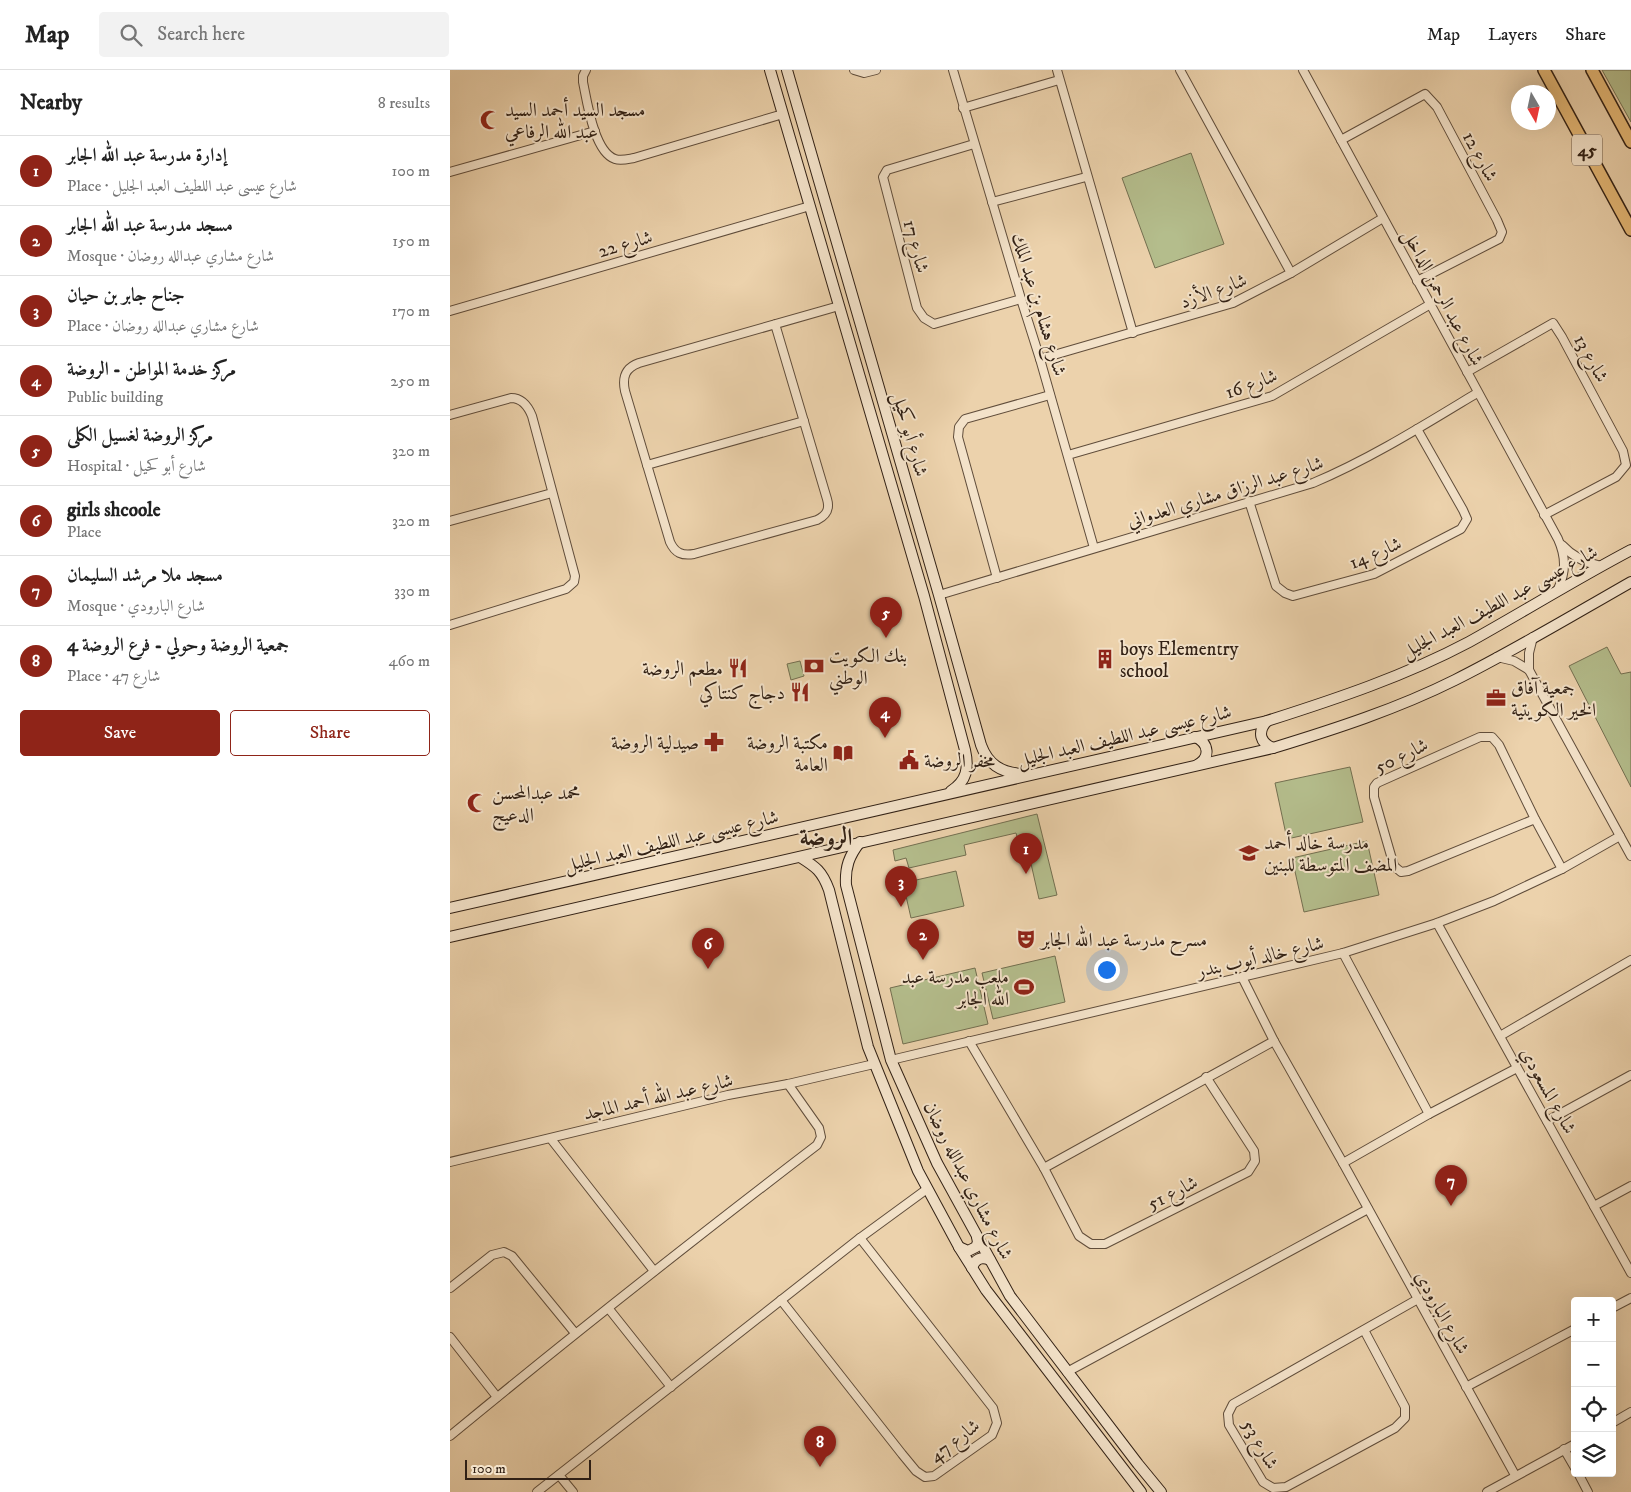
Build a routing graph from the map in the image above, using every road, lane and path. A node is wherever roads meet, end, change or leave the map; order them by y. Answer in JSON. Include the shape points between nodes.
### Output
{"nodes":[{"id":1,"x":586,"y":70,"type":"edge"},
{"id":2,"x":770,"y":70,"type":"edge"},
{"id":3,"x":787,"y":70,"type":"edge"},
{"id":4,"x":854,"y":70,"type":"edge"},
{"id":5,"x":876,"y":70,"type":"edge"},
{"id":6,"x":952,"y":70,"type":"edge"},
{"id":7,"x":1057,"y":70,"type":"edge"},
{"id":8,"x":1180,"y":70,"type":"edge"},
{"id":9,"x":1303,"y":70,"type":"edge"},
{"id":10,"x":1544,"y":70,"type":"edge"},
{"id":11,"x":1595,"y":73,"type":"edge"},
{"id":12,"x":1059,"y":80,"type":"junction"},
{"id":13,"x":963,"y":108,"type":"junction"},
{"id":14,"x":783,"y":114,"type":"junction"},
{"id":15,"x":595,"y":131,"type":"junction"},
{"id":16,"x":806,"y":136,"type":"junction"},
{"id":17,"x":790,"y":140,"type":"junction"},
{"id":18,"x":1341,"y":140,"type":"junction"},
{"id":19,"x":1631,"y":142,"type":"edge"},
{"id":20,"x":974,"y":144,"type":"junction"},
{"id":21,"x":812,"y":157,"type":"junction"},
{"id":22,"x":797,"y":161,"type":"junction"},
{"id":23,"x":450,"y":172,"type":"edge"},
{"id":24,"x":1086,"y":177,"type":"junction"},
{"id":25,"x":992,"y":202,"type":"junction"},
{"id":26,"x":810,"y":206,"type":"junction"},
{"id":27,"x":1383,"y":218,"type":"junction"},
{"id":28,"x":1631,"y":230,"type":"edge"},
{"id":29,"x":1291,"y":273,"type":"junction"},
{"id":30,"x":1417,"y":281,"type":"junction"},
{"id":31,"x":1020,"y":299,"type":"junction"},
{"id":32,"x":1430,"y":305,"type":"junction"},
{"id":33,"x":839,"y":306,"type":"junction"},
{"id":34,"x":450,"y":311,"type":"edge"},
{"id":35,"x":775,"y":324,"type":"junction"},
{"id":36,"x":1133,"y":333,"type":"junction"},
{"id":37,"x":1040,"y":359,"type":"junction"},
{"id":38,"x":1467,"y":372,"type":"junction"},
{"id":39,"x":880,"y":392,"type":"junction"},
{"id":40,"x":1477,"y":393,"type":"junction"},
{"id":41,"x":1050,"y":395,"type":"junction"},
{"id":42,"x":866,"y":396,"type":"junction"},
{"id":43,"x":886,"y":413,"type":"junction"},
{"id":44,"x":450,"y":415,"type":"edge"},
{"id":45,"x":872,"y":417,"type":"junction"},
{"id":46,"x":804,"y":421,"type":"junction"},
{"id":47,"x":1417,"y":429,"type":"junction"},
{"id":48,"x":1068,"y":454,"type":"junction"},
{"id":49,"x":647,"y":465,"type":"junction"},
{"id":50,"x":552,"y":493,"type":"junction"},
{"id":51,"x":1249,"y":501,"type":"junction"},
{"id":52,"x":1544,"y":515,"type":"junction"},
{"id":53,"x":450,"y":521,"type":"edge"},
{"id":54,"x":1558,"y":539,"type":"junction"},
{"id":55,"x":1094,"y":548,"type":"junction"},
{"id":56,"x":1631,"y":550,"type":"edge"},
{"id":57,"x":1601,"y":566,"type":"junction"},
{"id":58,"x":997,"y":578,"type":"junction"},
{"id":59,"x":1631,"y":582,"type":"edge"},
{"id":60,"x":1558,"y":589,"type":"junction"},
{"id":61,"x":940,"y":594,"type":"junction"},
{"id":62,"x":450,"y":625,"type":"edge"},
{"id":63,"x":1534,"y":636,"type":"junction"},
{"id":64,"x":1497,"y":658,"type":"junction"},
{"id":65,"x":1529,"y":670,"type":"junction"},
{"id":66,"x":1267,"y":721,"type":"junction"},
{"id":67,"x":1195,"y":736,"type":"junction"},
{"id":68,"x":978,"y":738,"type":"junction"},
{"id":69,"x":963,"y":742,"type":"junction"},
{"id":70,"x":1274,"y":748,"type":"junction"},
{"id":71,"x":1196,"y":766,"type":"junction"},
{"id":72,"x":1034,"y":774,"type":"junction"},
{"id":73,"x":943,"y":796,"type":"junction"},
{"id":74,"x":1535,"y":819,"type":"junction"},
{"id":75,"x":1620,"y":836,"type":"junction"},
{"id":76,"x":860,"y":842,"type":"junction"},
{"id":77,"x":1631,"y":856,"type":"edge"},
{"id":78,"x":800,"y":857,"type":"junction"},
{"id":79,"x":1562,"y":869,"type":"junction"},
{"id":80,"x":450,"y":899,"type":"edge"},
{"id":81,"x":465,"y":904,"type":"junction"},
{"id":82,"x":450,"y":908,"type":"edge"},
{"id":83,"x":1437,"y":923,"type":"junction"},
{"id":84,"x":450,"y":937,"type":"edge"},
{"id":85,"x":1343,"y":953,"type":"junction"},
{"id":86,"x":865,"y":960,"type":"junction"},
{"id":87,"x":1631,"y":960,"type":"edge"},
{"id":88,"x":848,"y":966,"type":"junction"},
{"id":89,"x":1242,"y":977,"type":"junction"},
{"id":90,"x":1500,"y":1036,"type":"junction"},
{"id":91,"x":969,"y":1041,"type":"junction"},
{"id":92,"x":1274,"y":1041,"type":"junction"},
{"id":93,"x":891,"y":1060,"type":"junction"},
{"id":94,"x":874,"y":1064,"type":"junction"},
{"id":95,"x":1517,"y":1068,"type":"junction"},
{"id":96,"x":1631,"y":1075,"type":"edge"},
{"id":97,"x":1206,"y":1077,"type":"junction"},
{"id":98,"x":788,"y":1084,"type":"junction"},
{"id":99,"x":1429,"y":1114,"type":"junction"},
{"id":100,"x":1547,"y":1121,"type":"junction"},
{"id":101,"x":551,"y":1139,"type":"junction"},
{"id":102,"x":450,"y":1162,"type":"edge"},
{"id":103,"x":1343,"y":1163,"type":"junction"},
{"id":104,"x":1044,"y":1168,"type":"junction"},
{"id":105,"x":1631,"y":1186,"type":"edge"},
{"id":106,"x":927,"y":1189,"type":"junction"},
{"id":107,"x":1594,"y":1206,"type":"junction"},
{"id":108,"x":1368,"y":1209,"type":"junction"},
{"id":109,"x":977,"y":1237,"type":"junction"},
{"id":110,"x":860,"y":1238,"type":"junction"},
{"id":111,"x":959,"y":1247,"type":"junction"},
{"id":112,"x":990,"y":1260,"type":"junction"},
{"id":113,"x":972,"y":1268,"type":"junction"},
{"id":114,"x":654,"y":1271,"type":"junction"},
{"id":115,"x":1631,"y":1273,"type":"edge"},
{"id":116,"x":450,"y":1288,"type":"edge"},
{"id":117,"x":1631,"y":1298,"type":"edge"},
{"id":118,"x":1418,"y":1299,"type":"junction"},
{"id":119,"x":781,"y":1300,"type":"junction"},
{"id":120,"x":1616,"y":1306,"type":"edge"},
{"id":121,"x":609,"y":1309,"type":"junction"},
{"id":122,"x":1364,"y":1330,"type":"junction"},
{"id":123,"x":1571,"y":1331,"type":"edge"},
{"id":124,"x":575,"y":1333,"type":"junction"},
{"id":125,"x":450,"y":1336,"type":"edge"},
{"id":126,"x":1067,"y":1372,"type":"junction"},
{"id":127,"x":671,"y":1387,"type":"junction"},
{"id":128,"x":1466,"y":1387,"type":"junction"},
{"id":129,"x":497,"y":1397,"type":"junction"},
{"id":130,"x":1631,"y":1412,"type":"edge"},
{"id":131,"x":1616,"y":1421,"type":"edge"},
{"id":132,"x":450,"y":1436,"type":"edge"},
{"id":133,"x":1571,"y":1446,"type":"edge"},
{"id":134,"x":1564,"y":1450,"type":"junction"},
{"id":135,"x":1571,"y":1461,"type":"edge"},
{"id":136,"x":559,"y":1475,"type":"junction"},
{"id":137,"x":1515,"y":1475,"type":"junction"},
{"id":138,"x":1580,"y":1477,"type":"edge"},
{"id":139,"x":537,"y":1492,"type":"edge"},
{"id":140,"x":573,"y":1492,"type":"edge"},
{"id":141,"x":1141,"y":1492,"type":"edge"},
{"id":142,"x":1161,"y":1492,"type":"edge"},
{"id":143,"x":1487,"y":1492,"type":"edge"},
{"id":144,"x":1588,"y":1492,"type":"edge"}],
"edges":[{"from":1,"to":15,"type":"street","via":[[583,82]]},
{"from":2,"to":14,"type":"street","name":"شارع أبو كحيل"},
{"from":3,"to":16,"type":"street","name":"شارع أبو كحيل"},
{"from":4,"to":5,"type":"street","via":[[864,73]]},
{"from":6,"to":13,"type":"street","name":"شارع هشام بن عبد الملك"},
{"from":7,"to":12,"type":"street"},
{"from":8,"to":29,"type":"street"},
{"from":9,"to":18,"type":"street","name":"شارع عبد الرحمن الداخل"},
{"from":10,"to":28,"type":"main road","number":"45"},
{"from":11,"to":19,"type":"main road","number":"45"},
{"from":12,"to":13,"type":"street"},
{"from":12,"to":24,"type":"street"},
{"from":13,"to":20,"type":"street","name":"شارع هشام بن عبد الملك"},
{"from":14,"to":15,"type":"street","via":[[624,160],[606,153]]},
{"from":14,"to":17,"type":"street","name":"شارع أبو كحيل"},
{"from":15,"to":23,"type":"street"},
{"from":16,"to":17,"type":"street","via":[[798,143]]},
{"from":16,"to":21,"type":"street","name":"شارع أبو كحيل"},
{"from":17,"to":22,"type":"street","name":"شارع أبو كحيل"},
{"from":18,"to":27,"type":"street","name":"شارع عبد الرحمن الداخل"},
{"from":18,"to":30,"type":"street","name":"شارع 12","via":[[1424,94],[1437,108],[1502,232],[1499,238]]},
{"from":20,"to":25,"type":"street","name":"شارع هشام بن عبد الملك"},
{"from":20,"to":31,"type":"street","name":"شارع 17","via":[[887,170],[883,177],[918,308],[924,318],[934,324]]},
{"from":21,"to":22,"type":"street","via":[[805,153]]},
{"from":21,"to":39,"type":"street","name":"شارع أبو كحيل"},
{"from":22,"to":26,"type":"street","name":"شارع أبو كحيل"},
{"from":24,"to":25,"type":"street"},
{"from":24,"to":36,"type":"street"},
{"from":25,"to":31,"type":"street","name":"شارع هشام بن عبد الملك"},
{"from":26,"to":33,"type":"street","name":"شارع أبو كحيل"},
{"from":26,"to":34,"type":"street","name":"شارع 22"},
{"from":27,"to":29,"type":"street","name":"شارع الأزد"},
{"from":27,"to":30,"type":"street","name":"شارع عبد الرحمن الداخل"},
{"from":29,"to":36,"type":"street","name":"شارع الأزد","via":[[1234,304]]},
{"from":30,"to":32,"type":"street","name":"شارع عبد الرحمن الداخل"},
{"from":31,"to":37,"type":"street","name":"شارع هشام بن عبد الملك"},
{"from":32,"to":38,"type":"street","name":"شارع عبد الرحمن الداخل"},
{"from":32,"to":48,"type":"street","name":"شارع 16","via":[[1272,396]]},
{"from":33,"to":35,"type":"street"},
{"from":33,"to":42,"type":"street","name":"شارع أبو كحيل"},
{"from":35,"to":46,"type":"street"},
{"from":35,"to":49,"type":"street","via":[[639,362],[628,368],[624,387]]},
{"from":36,"to":37,"type":"street","name":"شارع الأزد"},
{"from":37,"to":41,"type":"street","name":"شارع هشام بن عبد الملك"},
{"from":38,"to":40,"type":"street","name":"شارع عبد الرحمن الداخل"},
{"from":38,"to":52,"type":"street","name":"شارع 13","via":[[1553,323],[1624,451],[1626,465],[1616,477]]},
{"from":39,"to":42,"type":"street","via":[[873,399]]},
{"from":39,"to":43,"type":"street","name":"شارع أبو كحيل"},
{"from":40,"to":47,"type":"street","name":"شارع عبد الرزاق مشاري العدواني"},
{"from":40,"to":52,"type":"street","name":"شارع عبد الرحمن الداخل"},
{"from":41,"to":48,"type":"street","name":"شارع هشام بن عبد الملك"},
{"from":41,"to":58,"type":"street","via":[[965,419],[959,427],[958,437]]},
{"from":42,"to":45,"type":"street","name":"شارع أبو كحيل"},
{"from":43,"to":45,"type":"street","via":[[876,412]]},
{"from":43,"to":61,"type":"street","name":"شارع أبو كحيل"},
{"from":44,"to":50,"type":"street","via":[[506,399],[524,402],[532,416]]},
{"from":45,"to":69,"type":"street","name":"شارع أبو كحيل"},
{"from":46,"to":49,"type":"street"},
{"from":46,"to":49,"type":"street","via":[[828,503],[826,514],[817,520],[694,554],[681,554],[670,542]]},
{"from":47,"to":51,"type":"street","name":"شارع عبد الرزاق مشاري العدواني","via":[[1334,474]]},
{"from":47,"to":51,"type":"street","name":"شارع 14","via":[[1467,519],[1461,529],[1374,574],[1293,596],[1285,594],[1276,586]]},
{"from":48,"to":55,"type":"street","name":"شارع هشام بن عبد الملك"},
{"from":50,"to":53,"type":"street"},
{"from":50,"to":62,"type":"street","via":[[574,570],[572,584],[566,589]]},
{"from":51,"to":55,"type":"street","name":"شارع عبد الرزاق مشاري العدواني"},
{"from":52,"to":54,"type":"street","name":"شارع عبد الرحمن الداخل"},
{"from":54,"to":57,"type":"street","name":"شارع عبد الرحمن الداخل","via":[[1576,558]]},
{"from":54,"to":60,"type":"street","name":"شارع عبد الرحمن الداخل","via":[[1565,564]]},
{"from":55,"to":58,"type":"street","name":"شارع عبد الرزاق مشاري العدواني"},
{"from":56,"to":57,"type":"street","name":"شارع عيسى عبد اللطيف العبد الجليل"},
{"from":57,"to":60,"type":"street","name":"شارع عيسى عبد اللطيف العبد الجليل"},
{"from":58,"to":61,"type":"street","name":"شارع عبد الرزاق مشاري العدواني"},
{"from":59,"to":63,"type":"street"},
{"from":60,"to":66,"type":"street","name":"شارع عيسى عبد اللطيف العبد الجليل","via":[[1468,642],[1406,671]]},
{"from":61,"to":68,"type":"street","name":"شارع أبو كحيل"},
{"from":63,"to":64,"type":"street"},
{"from":63,"to":65,"type":"street"},
{"from":64,"to":65,"type":"street","via":[[1514,661]]},
{"from":64,"to":70,"type":"street","via":[[1400,705]]},
{"from":65,"to":75,"type":"street"},
{"from":66,"to":67,"type":"street","name":"شارع عيسى عبد اللطيف العبد الجليل"},
{"from":66,"to":70,"type":"street","via":[[1260,733],[1266,746]]},
{"from":67,"to":71,"type":"street","via":[[1205,744],[1207,751],[1206,757]]},
{"from":67,"to":72,"type":"street","name":"شارع عيسى عبد اللطيف العبد الجليل"},
{"from":68,"to":69,"type":"street","via":[[972,743]]},
{"from":68,"to":72,"type":"street","name":"شارع أبو كحيل","via":[[986,756],[998,768],[1015,774]]},
{"from":69,"to":73,"type":"street","name":"شارع أبو كحيل","via":[[968,764],[966,776],[961,784]]},
{"from":70,"to":71,"type":"street"},
{"from":71,"to":76,"type":"street"},
{"from":72,"to":73,"type":"street","name":"شارع عيسى عبد اللطيف العبد الجليل"},
{"from":73,"to":81,"type":"street","name":"شارع عيسى عبد اللطيف العبد الجليل"},
{"from":74,"to":74,"type":"street","name":"شارع 50","via":[[1492,737],[1480,737],[1377,783],[1374,788],[1394,866],[1401,872]]},
{"from":74,"to":79,"type":"street","name":"شارع 50"},
{"from":75,"to":77,"type":"street"},
{"from":75,"to":79,"type":"street","name":"شارع خالد أيوب بندر"},
{"from":76,"to":78,"type":"street"},
{"from":76,"to":86,"type":"street","name":"شارع مشاري عبدالله روضان","via":[[851,854],[846,885]]},
{"from":78,"to":84,"type":"street"},
{"from":78,"to":88,"type":"street","name":"شارع مشاري عبدالله روضان","via":[[824,877]]},
{"from":79,"to":83,"type":"street","name":"شارع خالد أيوب بندر"},
{"from":80,"to":81,"type":"street"},
{"from":81,"to":82,"type":"street","name":"شارع عيسى عبد اللطيف العبد الجليل"},
{"from":83,"to":85,"type":"street","name":"شارع خالد أيوب بندر"},
{"from":83,"to":90,"type":"street","name":"شارع المسعودي"},
{"from":85,"to":89,"type":"street","name":"شارع خالد أيوب بندر"},
{"from":85,"to":99,"type":"street"},
{"from":86,"to":88,"type":"street","via":[[856,956]]},
{"from":86,"to":93,"type":"street","name":"شارع مشاري عبدالله روضان"},
{"from":87,"to":90,"type":"street"},
{"from":88,"to":94,"type":"street","name":"شارع مشاري عبدالله روضان"},
{"from":89,"to":91,"type":"street","name":"شارع خالد أيوب بندر"},
{"from":89,"to":92,"type":"street","name":"شارع البارودي"},
{"from":90,"to":95,"type":"street","name":"شارع المسعودي"},
{"from":91,"to":93,"type":"street","name":"شارع خالد أيوب بندر"},
{"from":91,"to":104,"type":"street","name":"شارع 51"},
{"from":92,"to":97,"type":"street"},
{"from":92,"to":103,"type":"street","name":"شارع البارودي"},
{"from":93,"to":109,"type":"street","name":"شارع مشاري عبدالله روضان","via":[[937,1163]]},
{"from":94,"to":98,"type":"street","name":"شارع عبد الله أحمد الماجد"},
{"from":94,"to":106,"type":"street","name":"شارع مشاري عبدالله روضان"},
{"from":95,"to":99,"type":"street"},
{"from":95,"to":100,"type":"street","name":"شارع المسعودي"},
{"from":96,"to":100,"type":"street"},
{"from":97,"to":104,"type":"street"},
{"from":97,"to":104,"type":"street","name":"شارع 51","via":[[1254,1151],[1255,1161],[1248,1172],[1106,1244],[1091,1244],[1078,1236]]},
{"from":98,"to":101,"type":"street","name":"شارع عبد الله أحمد الماجد","via":[[728,1095]]},
{"from":98,"to":114,"type":"street","via":[[819,1128],[821,1137],[817,1145]]},
{"from":99,"to":103,"type":"street"},
{"from":100,"to":107,"type":"street","name":"شارع المسعودي"},
{"from":101,"to":102,"type":"street","name":"شارع عبد الله أحمد الماجد"},
{"from":101,"to":114,"type":"street"},
{"from":103,"to":108,"type":"street","name":"شارع البارودي"},
{"from":105,"to":107,"type":"street"},
{"from":106,"to":110,"type":"street"},
{"from":106,"to":111,"type":"street","name":"شارع مشاري عبدالله روضان"},
{"from":107,"to":115,"type":"street","name":"شارع المسعودي"},
{"from":108,"to":118,"type":"street","name":"شارع البارودي"},
{"from":108,"to":126,"type":"street"},
{"from":109,"to":111,"type":"street","via":[[976,1247],[972,1250]]},
{"from":109,"to":112,"type":"street","name":"شارع مشاري عبدالله روضان"},
{"from":110,"to":119,"type":"street"},
{"from":110,"to":119,"type":"street","name":"شارع 47","via":[[992,1408],[997,1424],[992,1435],[934,1476],[924,1477],[902,1454]]},
{"from":111,"to":113,"type":"street","name":"شارع مشاري عبدالله روضان"},
{"from":112,"to":113,"type":"street","via":[[976,1260]]},
{"from":112,"to":126,"type":"street","name":"شارع مشاري عبدالله روضان","via":[[1010,1296]]},
{"from":113,"to":141,"type":"street","name":"شارع مشاري عبدالله روضان"},
{"from":114,"to":121,"type":"street"},
{"from":116,"to":124,"type":"street","via":[[492,1255],[504,1252],[512,1256]]},
{"from":117,"to":120,"type":"street"},
{"from":118,"to":122,"type":"street","name":"شارع 53"},
{"from":118,"to":128,"type":"street","name":"شارع البارودي"},
{"from":119,"to":127,"type":"street"},
{"from":121,"to":124,"type":"street"},
{"from":121,"to":127,"type":"street"},
{"from":122,"to":122,"type":"street","name":"شارع 53","via":[[1233,1404],[1228,1414],[1229,1424],[1263,1482],[1273,1488],[1286,1487],[1395,1428],[1405,1418],[1405,1406]]},
{"from":123,"to":128,"type":"street"},
{"from":124,"to":129,"type":"street"},
{"from":125,"to":129,"type":"street"},
{"from":126,"to":142,"type":"street","name":"شارع مشاري عبدالله روضان"},
{"from":127,"to":136,"type":"street"},
{"from":128,"to":137,"type":"street","name":"شارع البارودي"},
{"from":129,"to":132,"type":"street"},
{"from":130,"to":131,"type":"street"},
{"from":133,"to":134,"type":"street"},
{"from":134,"to":135,"type":"street"},
{"from":134,"to":137,"type":"street"},
{"from":136,"to":139,"type":"street"},
{"from":136,"to":140,"type":"street"},
{"from":137,"to":143,"type":"street"},
{"from":138,"to":144,"type":"street"}]}
